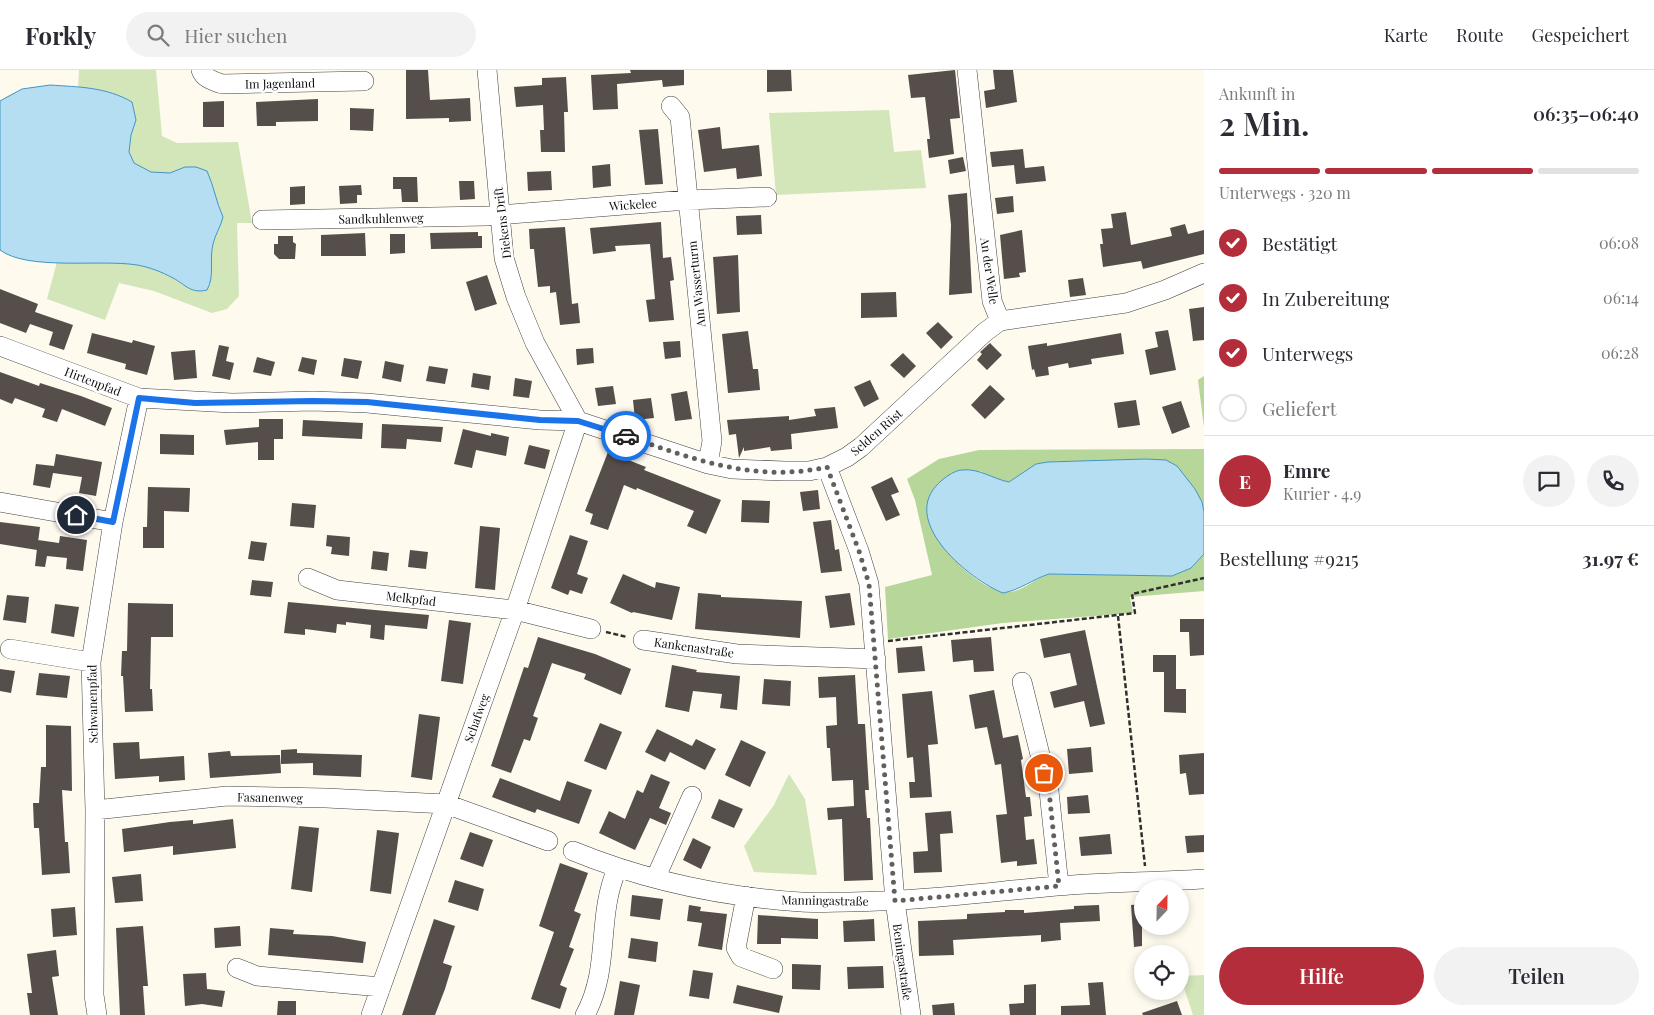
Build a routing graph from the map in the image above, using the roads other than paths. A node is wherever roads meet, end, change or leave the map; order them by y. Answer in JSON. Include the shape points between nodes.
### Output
{"nodes":[{"id":1,"x":201,"y":70,"type":"edge"},
{"id":2,"x":487,"y":70,"type":"edge"},
{"id":3,"x":967,"y":70,"type":"edge"},
{"id":4,"x":364,"y":81,"type":"dead end"},
{"id":5,"x":671,"y":106,"type":"dead end"},
{"id":6,"x":767,"y":197,"type":"dead end"},
{"id":7,"x":687,"y":200,"type":"junction"},
{"id":8,"x":500,"y":215,"type":"junction"},
{"id":9,"x":262,"y":220,"type":"dead end"},
{"id":10,"x":1204,"y":273,"type":"edge"},
{"id":11,"x":1000,"y":321,"type":"junction"},
{"id":12,"x":0,"y":346,"type":"edge"},
{"id":13,"x":139,"y":398,"type":"junction"},
{"id":14,"x":578,"y":421,"type":"junction"},
{"id":15,"x":708,"y":464,"type":"junction"},
{"id":16,"x":827,"y":467,"type":"junction"},
{"id":17,"x":0,"y":502,"type":"edge"},
{"id":18,"x":113,"y":522,"type":"junction"},
{"id":19,"x":308,"y":578,"type":"dead end"},
{"id":20,"x":515,"y":610,"type":"junction"},
{"id":21,"x":591,"y":630,"type":"road end"},
{"id":22,"x":643,"y":640,"type":"road end"},
{"id":23,"x":10,"y":649,"type":"dead end"},
{"id":24,"x":875,"y":651,"type":"junction"},
{"id":25,"x":91,"y":662,"type":"junction"},
{"id":26,"x":1022,"y":682,"type":"dead end"},
{"id":27,"x":692,"y":796,"type":"dead end"},
{"id":28,"x":446,"y":804,"type":"junction"},
{"id":29,"x":95,"y":810,"type":"junction"},
{"id":30,"x":548,"y":842,"type":"dead end"},
{"id":31,"x":573,"y":851,"type":"dead end"},
{"id":32,"x":617,"y":869,"type":"junction"},
{"id":33,"x":656,"y":878,"type":"junction"},
{"id":34,"x":1204,"y":879,"type":"edge"},
{"id":35,"x":1059,"y":886,"type":"junction"},
{"id":36,"x":746,"y":896,"type":"junction"},
{"id":37,"x":895,"y":901,"type":"junction"},
{"id":38,"x":237,"y":968,"type":"dead end"},
{"id":39,"x":773,"y":969,"type":"dead end"},
{"id":40,"x":381,"y":987,"type":"junction"},
{"id":41,"x":97,"y":1015,"type":"edge"},
{"id":42,"x":371,"y":1015,"type":"edge"},
{"id":43,"x":585,"y":1015,"type":"edge"},
{"id":44,"x":911,"y":1015,"type":"edge"}],
"edges":[{"from":1,"to":4,"type":"street","name":"Im Jagenland","via":[[211,80],[222,84]]},
{"from":2,"to":8,"type":"street","name":"Diekens Drift"},
{"from":3,"to":11,"type":"street","name":"An der Welle","via":[[992,301]]},
{"from":5,"to":7,"type":"street","name":"Am Wasserturm","via":[[680,117]]},
{"from":6,"to":7,"type":"street","name":"Wickelee"},
{"from":7,"to":8,"type":"street","name":"Wickelee"},
{"from":7,"to":15,"type":"street","name":"Am Wasserturm","via":[[712,441]]},
{"from":8,"to":9,"type":"street","name":"Sandkuhlenweg"},
{"from":8,"to":14,"type":"street","name":"Diekens Drift","via":[[504,258],[516,297],[535,343]]},
{"from":10,"to":11,"type":"street","name":"An der Welle","via":[[1126,303]]},
{"from":11,"to":16,"type":"street","name":"Selden Rüst","via":[[861,447]]},
{"from":12,"to":13,"type":"street","name":"Hirtenpfad"},
{"from":13,"to":14,"type":"street","name":"Hirtenpfad","via":[[204,403],[367,402]]},
{"from":13,"to":18,"type":"street","name":"Schwanenpfad"},
{"from":14,"to":15,"type":"street","name":"Selden Rüst"},
{"from":14,"to":20,"type":"street","name":"Schafweg"},
{"from":15,"to":16,"type":"street","name":"Selden Rüst","via":[[755,471],[809,471]]},
{"from":16,"to":24,"type":"street","name":"Beningastraße","via":[[869,584]]},
{"from":17,"to":18,"type":"street"},
{"from":18,"to":25,"type":"street","name":"Schwanenpfad"},
{"from":19,"to":20,"type":"street","name":"Melkpfad","via":[[337,590]]},
{"from":20,"to":21,"type":"street"},
{"from":20,"to":28,"type":"street","name":"Schafweg"},
{"from":22,"to":24,"type":"street","name":"Kankenastraße","via":[[738,654]]},
{"from":23,"to":25,"type":"street"},
{"from":24,"to":37,"type":"street","name":"Beningastraße"},
{"from":25,"to":29,"type":"street","name":"Schwanenpfad"},
{"from":26,"to":35,"type":"street","via":[[1049,791]]},
{"from":27,"to":33,"type":"street"},
{"from":28,"to":29,"type":"street","name":"Fasanenweg","via":[[227,796]]},
{"from":28,"to":30,"type":"street"},
{"from":28,"to":40,"type":"street","name":"Schafweg"},
{"from":29,"to":41,"type":"street","name":"Schwanenpfad","via":[[94,995]]},
{"from":31,"to":32,"type":"street","name":"Manningastraße"},
{"from":32,"to":33,"type":"street","name":"Manningastraße"},
{"from":32,"to":43,"type":"street","via":[[604,919],[605,946],[597,988]]},
{"from":33,"to":36,"type":"street","name":"Manningastraße"},
{"from":34,"to":35,"type":"street","name":"Manningastraße"},
{"from":35,"to":37,"type":"street","name":"Manningastraße"},
{"from":36,"to":37,"type":"street","name":"Manningastraße","via":[[802,902]]},
{"from":36,"to":39,"type":"street","via":[[736,948],[741,957]]},
{"from":37,"to":44,"type":"street","name":"Beningastraße"},
{"from":38,"to":40,"type":"street","via":[[257,976]]},
{"from":40,"to":42,"type":"street","name":"Schafweg"}]}
